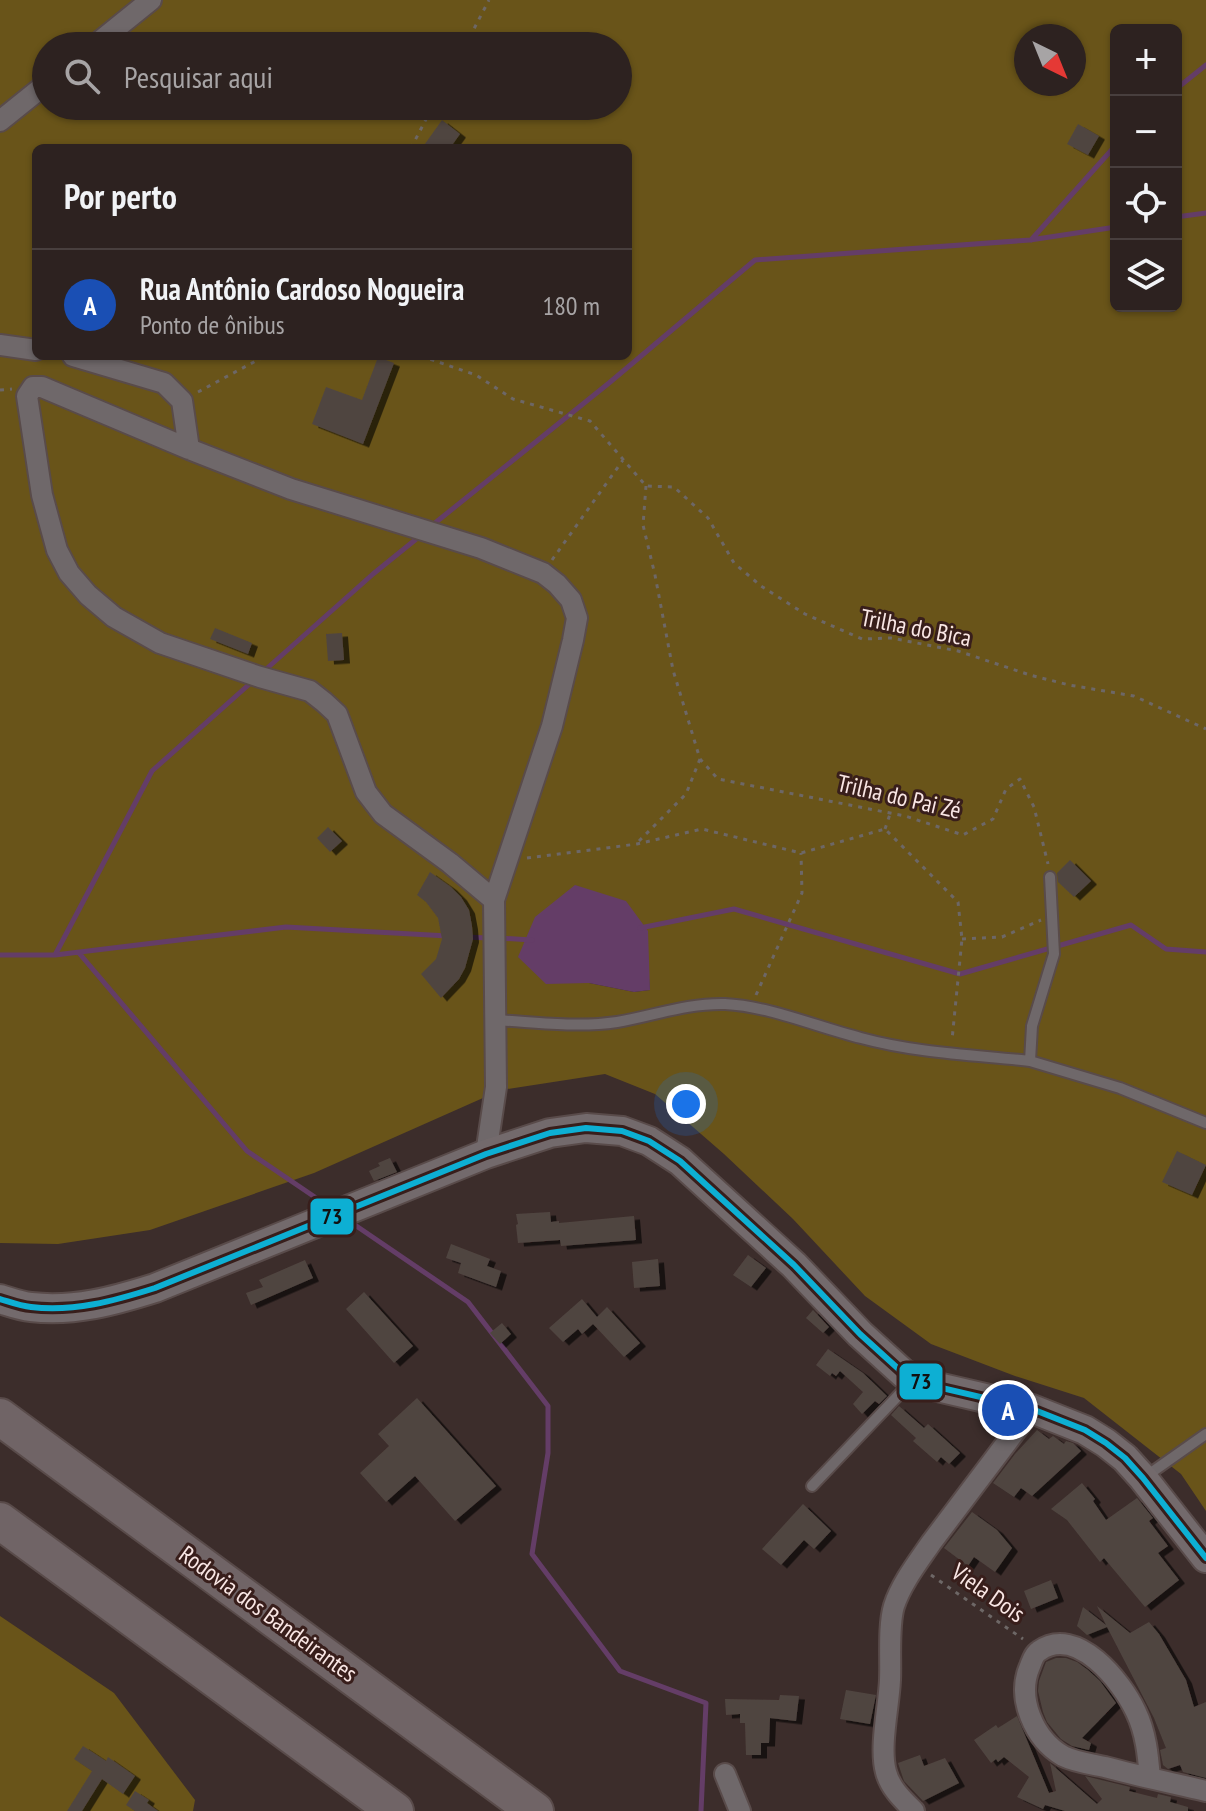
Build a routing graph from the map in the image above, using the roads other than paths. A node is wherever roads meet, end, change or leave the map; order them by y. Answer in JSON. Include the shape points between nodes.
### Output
{"nodes":[{"id":1,"x":151,"y":0,"type":"edge"},
{"id":2,"x":111,"y":32,"type":"edge"},
{"id":3,"x":32,"y":95,"type":"edge"},
{"id":4,"x":0,"y":121,"type":"edge"},
{"id":5,"x":0,"y":345,"type":"edge"},
{"id":6,"x":32,"y":349,"type":"edge"},
{"id":7,"x":86,"y":360,"type":"edge"},
{"id":8,"x":189,"y":449,"type":"junction"},
{"id":9,"x":1050,"y":877,"type":"road end"},
{"id":10,"x":494,"y":900,"type":"junction"},
{"id":11,"x":495,"y":1020,"type":"junction"},
{"id":12,"x":1030,"y":1061,"type":"junction"},
{"id":13,"x":1206,"y":1123,"type":"edge"},
{"id":14,"x":486,"y":1154,"type":"junction"},
{"id":15,"x":0,"y":1299,"type":"edge"},
{"id":16,"x":914,"y":1379,"type":"junction"},
{"id":17,"x":1032,"y":1409,"type":"junction"},
{"id":18,"x":0,"y":1417,"type":"edge"},
{"id":19,"x":1206,"y":1434,"type":"edge"},
{"id":20,"x":1143,"y":1478,"type":"junction"},
{"id":21,"x":812,"y":1486,"type":"dead end"},
{"id":22,"x":0,"y":1521,"type":"edge"},
{"id":23,"x":1206,"y":1558,"type":"edge"},
{"id":24,"x":725,"y":1774,"type":"dead end"},
{"id":25,"x":1150,"y":1778,"type":"junction"},
{"id":26,"x":1206,"y":1791,"type":"edge"},
{"id":27,"x":395,"y":1811,"type":"edge"},
{"id":28,"x":535,"y":1811,"type":"edge"},
{"id":29,"x":740,"y":1811,"type":"edge"},
{"id":30,"x":914,"y":1811,"type":"edge"}],
"edges":[{"from":1,"to":2,"type":"street"},
{"from":3,"to":4,"type":"street"},
{"from":5,"to":6,"type":"street"},
{"from":7,"to":8,"type":"street","via":[[164,383],[182,401]]},
{"from":8,"to":10,"type":"street","via":[[291,489],[481,548],[543,573],[571,600],[577,618],[552,726]]},
{"from":8,"to":10,"type":"street","via":[[42,387],[33,387],[27,396],[42,495],[57,550],[88,595],[160,643],[310,691],[337,714],[366,792],[383,814]]},
{"from":9,"to":12,"type":"lane","via":[[1054,954],[1032,1026]]},
{"from":10,"to":11,"type":"street"},
{"from":11,"to":12,"type":"lane","via":[[592,1024],[698,1004],[727,1004],[907,1048]]},
{"from":11,"to":14,"type":"street","via":[[496,1087]]},
{"from":12,"to":13,"type":"lane","via":[[1120,1088]]},
{"from":14,"to":15,"type":"main road","via":[[108,1303],[66,1309]]},
{"from":14,"to":16,"type":"main road","via":[[550,1133],[586,1128],[622,1131],[649,1141],[680,1161]]},
{"from":16,"to":17,"type":"main road"},
{"from":16,"to":21,"type":"lane"},
{"from":17,"to":20,"type":"main road","via":[[1106,1443]]},
{"from":17,"to":30,"type":"street","via":[[916,1565],[894,1607],[884,1757],[891,1785]]},
{"from":18,"to":28,"type":"highway","name":"Rodovia dos Bandeirantes"},
{"from":19,"to":20,"type":"lane"},
{"from":20,"to":23,"type":"main road"},
{"from":22,"to":27,"type":"highway"},
{"from":24,"to":29,"type":"street"},
{"from":25,"to":25,"type":"street","via":[[1137,1713],[1111,1675],[1069,1645],[1058,1643],[1040,1651],[1026,1675],[1024,1695],[1030,1718],[1051,1746],[1068,1758]]},
{"from":25,"to":26,"type":"street"}]}
